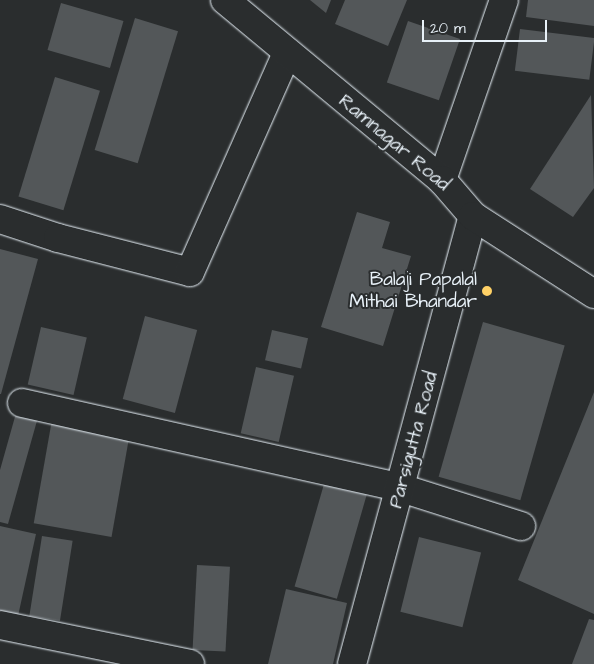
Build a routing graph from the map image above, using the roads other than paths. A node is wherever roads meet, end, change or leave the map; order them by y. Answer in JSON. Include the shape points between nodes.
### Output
{"nodes":[{"id":1,"x":225,"y":0,"type":"edge"},
{"id":2,"x":504,"y":0,"type":"edge"},
{"id":3,"x":287,"y":53,"type":"junction"},
{"id":4,"x":442,"y":180,"type":"junction"},
{"id":5,"x":474,"y":216,"type":"junction"},
{"id":6,"x":0,"y":219,"type":"edge"},
{"id":7,"x":594,"y":294,"type":"edge"},
{"id":8,"x":22,"y":403,"type":"dead end"},
{"id":9,"x":401,"y":488,"type":"junction"},
{"id":10,"x":521,"y":526,"type":"dead end"},
{"id":11,"x":0,"y":625,"type":"edge"},
{"id":12,"x":190,"y":664,"type":"edge"},
{"id":13,"x":352,"y":664,"type":"edge"}],
"edges":[{"from":1,"to":3,"type":"street","name":"Ramnagar Road"},
{"from":2,"to":4,"type":"street"},
{"from":3,"to":4,"type":"street","name":"Ramnagar Road"},
{"from":3,"to":6,"type":"street","via":[[190,272]]},
{"from":4,"to":5,"type":"street","name":"Ramnagar Road"},
{"from":5,"to":7,"type":"street","name":"Ramnagar Road"},
{"from":5,"to":9,"type":"street","name":"Parsigutta Road"},
{"from":8,"to":9,"type":"street"},
{"from":9,"to":10,"type":"street"},
{"from":9,"to":13,"type":"street","name":"Parsigutta Road"},
{"from":11,"to":12,"type":"street"}]}
